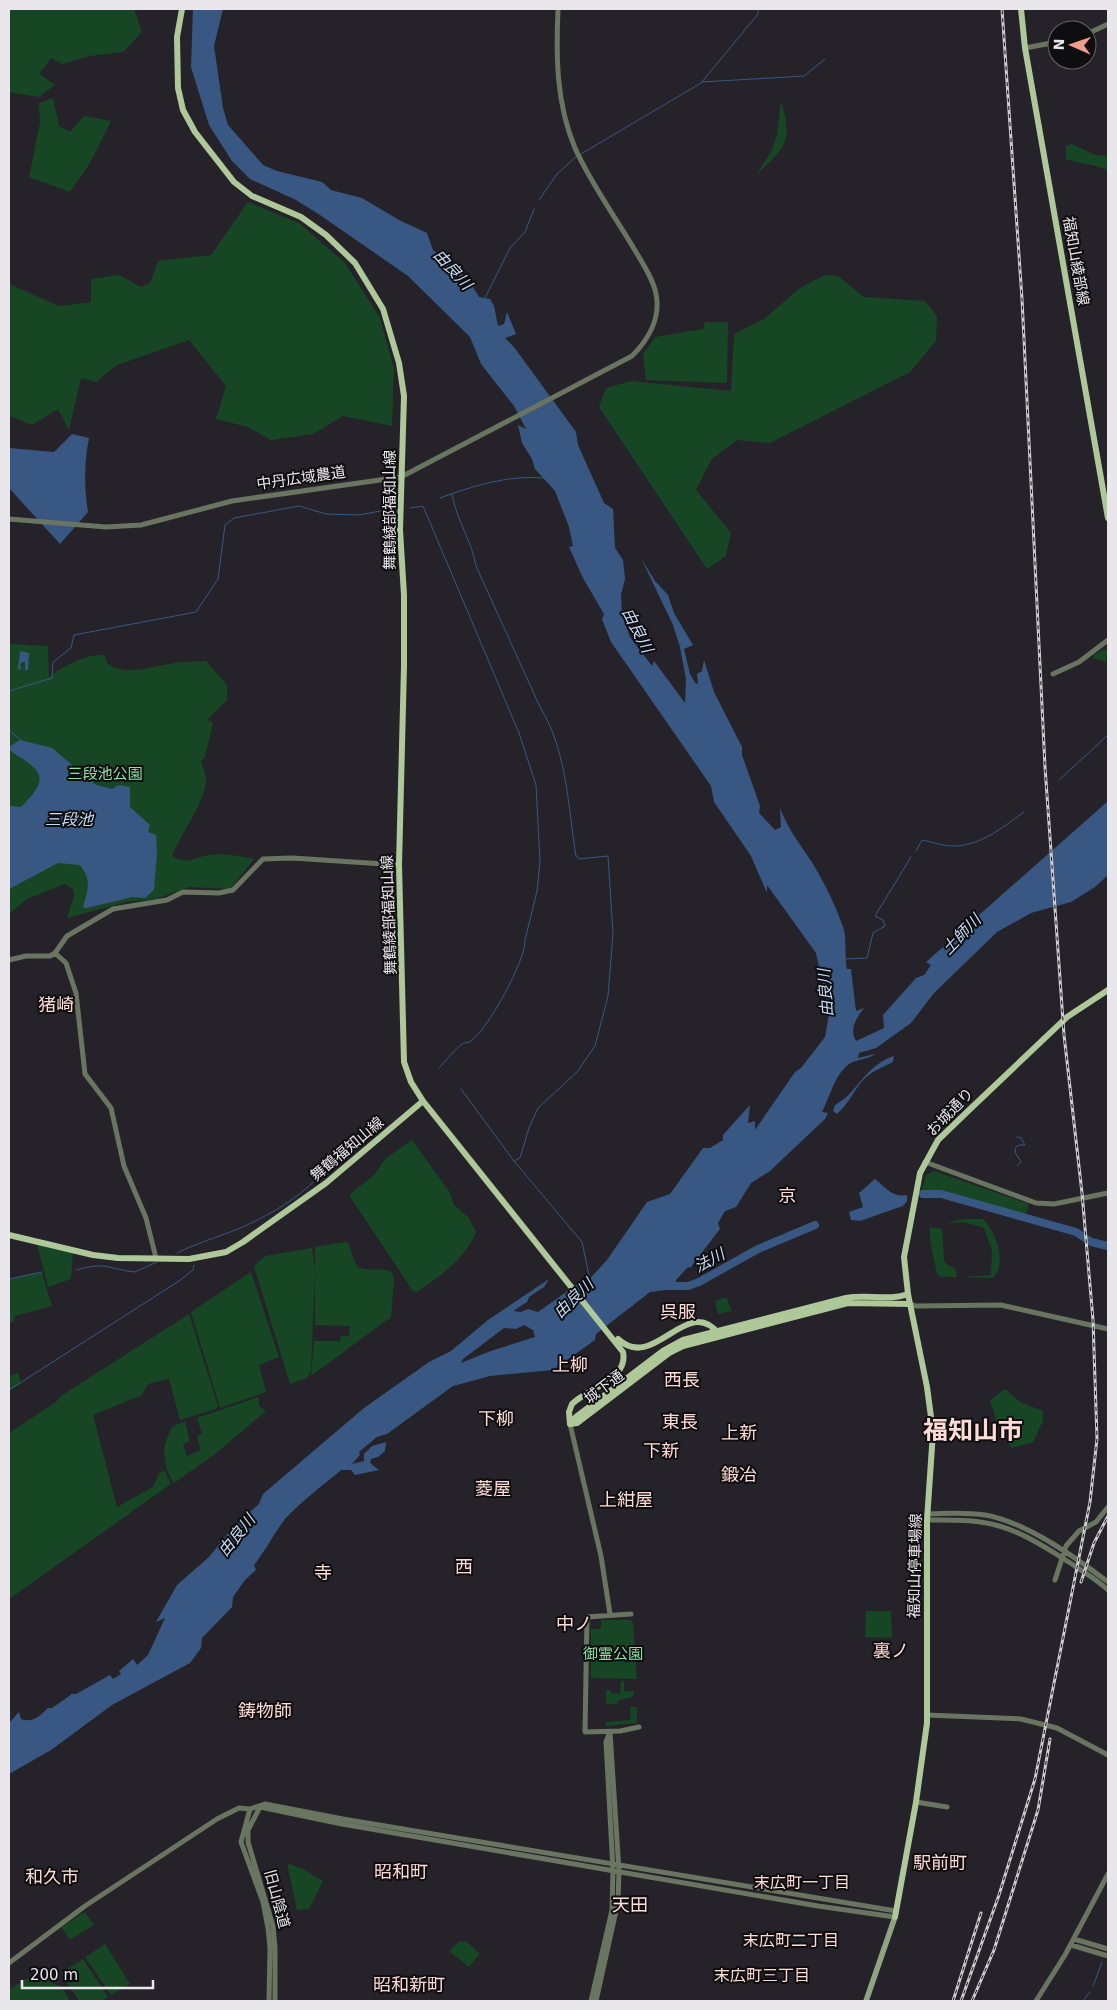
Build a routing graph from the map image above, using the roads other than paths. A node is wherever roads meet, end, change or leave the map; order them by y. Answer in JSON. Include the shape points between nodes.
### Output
{"nodes":[{"id":1,"x":182,"y":9,"type":"edge"},
{"id":2,"x":558,"y":9,"type":"edge"},
{"id":3,"x":1021,"y":9,"type":"edge"},
{"id":4,"x":1047,"y":44,"type":"edge"},
{"id":5,"x":1025,"y":48,"type":"junction"},
{"id":6,"x":401,"y":477,"type":"junction"},
{"id":7,"x":1108,"y":518,"type":"edge"},
{"id":8,"x":10,"y":519,"type":"edge"},
{"id":9,"x":1108,"y":640,"type":"edge"},
{"id":10,"x":1053,"y":674,"type":"dead end"},
{"id":11,"x":400,"y":865,"type":"junction"},
{"id":12,"x":55,"y":953,"type":"junction"},
{"id":13,"x":9,"y":960,"type":"edge"},
{"id":14,"x":1108,"y":990,"type":"edge"},
{"id":15,"x":424,"y":1101,"type":"junction"},
{"id":16,"x":925,"y":1162,"type":"junction"},
{"id":17,"x":1108,"y":1193,"type":"edge"},
{"id":18,"x":9,"y":1235,"type":"edge"},
{"id":19,"x":156,"y":1258,"type":"junction"},
{"id":20,"x":908,"y":1294,"type":"junction"},
{"id":21,"x":860,"y":1296,"type":"junction"},
{"id":22,"x":910,"y":1304,"type":"junction"},
{"id":23,"x":1108,"y":1329,"type":"edge"},
{"id":24,"x":719,"y":1334,"type":"junction"},
{"id":25,"x":626,"y":1350,"type":"junction"},
{"id":26,"x":570,"y":1424,"type":"junction"},
{"id":27,"x":1108,"y":1507,"type":"edge"},
{"id":28,"x":927,"y":1517,"type":"junction"},
{"id":29,"x":1062,"y":1555,"type":"junction"},
{"id":30,"x":1056,"y":1580,"type":"dead end"},
{"id":31,"x":1108,"y":1582,"type":"edge"},
{"id":32,"x":1108,"y":1590,"type":"edge"},
{"id":33,"x":610,"y":1614,"type":"junction"},
{"id":34,"x":631,"y":1614,"type":"dead end"},
{"id":35,"x":927,"y":1715,"type":"junction"},
{"id":36,"x":639,"y":1728,"type":"dead end"},
{"id":37,"x":610,"y":1732,"type":"junction"},
{"id":38,"x":1108,"y":1755,"type":"edge"},
{"id":39,"x":916,"y":1802,"type":"junction"},
{"id":40,"x":947,"y":1807,"type":"dead end"},
{"id":41,"x":260,"y":1808,"type":"junction"},
{"id":42,"x":250,"y":1810,"type":"junction"},
{"id":43,"x":616,"y":1867,"type":"junction"},
{"id":44,"x":1108,"y":1874,"type":"edge"},
{"id":45,"x":896,"y":1914,"type":"junction"},
{"id":46,"x":1074,"y":1939,"type":"junction"},
{"id":47,"x":1071,"y":1944,"type":"junction"},
{"id":48,"x":1108,"y":1950,"type":"edge"},
{"id":49,"x":1108,"y":1956,"type":"edge"},
{"id":50,"x":9,"y":1963,"type":"edge"},
{"id":51,"x":269,"y":2001,"type":"edge"},
{"id":52,"x":275,"y":2001,"type":"edge"},
{"id":53,"x":591,"y":2001,"type":"edge"},
{"id":54,"x":596,"y":2001,"type":"edge"},
{"id":55,"x":866,"y":2001,"type":"edge"},
{"id":56,"x":1036,"y":2001,"type":"edge"}],
"edges":[{"from":1,"to":6,"type":"main road","name":"舞鶴綾部福知山線","via":[[177,37],[178,88],[183,110],[195,132],[234,182],[252,196],[301,217],[326,235],[355,263],[382,309],[394,345],[404,396]]},
{"from":2,"to":6,"type":"street","name":"中丹広域農道","via":[[556,55],[566,122],[579,155],[641,260],[656,293],[655,322],[632,356]]},
{"from":3,"to":5,"type":"main road","name":"福知山綾部線"},
{"from":4,"to":5,"type":"street"},
{"from":5,"to":7,"type":"main road","name":"福知山綾部線"},
{"from":6,"to":8,"type":"street","name":"中丹広域農道","via":[[232,501],[141,525],[106,527]]},
{"from":6,"to":11,"type":"main road","name":"舞鶴綾部福知山線","via":[[404,633]]},
{"from":9,"to":10,"type":"street","via":[[1079,662]]},
{"from":11,"to":12,"type":"street","via":[[263,859],[233,890],[183,892],[167,900],[112,909],[67,936]]},
{"from":11,"to":15,"type":"main road","name":"舞鶴綾部福知山線","via":[[404,1062],[411,1082]]},
{"from":12,"to":13,"type":"street"},
{"from":12,"to":19,"type":"street","via":[[66,963],[76,993],[85,1074],[112,1108],[124,1166],[146,1218]]},
{"from":14,"to":16,"type":"main road","name":"お城通り","via":[[1067,1017],[938,1140]]},
{"from":15,"to":19,"type":"main road","name":"舞鶴福知山線","via":[[326,1183],[236,1247],[201,1258]]},
{"from":15,"to":25,"type":"main road"},
{"from":16,"to":17,"type":"street","via":[[1036,1203],[1054,1204]]},
{"from":16,"to":20,"type":"main road","name":"お城通り","via":[[904,1249]]},
{"from":18,"to":19,"type":"main road","name":"舞鶴福知山線","via":[[101,1256]]},
{"from":20,"to":21,"type":"main road","name":"城下通"},
{"from":20,"to":22,"type":"main road","name":"お城通り"},
{"from":21,"to":22,"type":"main road","name":"城下通"},
{"from":21,"to":24,"type":"main road","name":"城下通"},
{"from":22,"to":23,"type":"street","via":[[1001,1305]]},
{"from":22,"to":24,"type":"main road","name":"城下通","via":[[848,1302]]},
{"from":22,"to":28,"type":"main road","name":"福知山停車場線","via":[[932,1415]]},
{"from":24,"to":25,"type":"main road","via":[[704,1322],[689,1324],[646,1348]]},
{"from":24,"to":26,"type":"main road","name":"城下通","via":[[674,1344]]},
{"from":25,"to":26,"type":"main road","via":[[624,1363],[616,1374],[572,1404]]},
{"from":26,"to":33,"type":"street","via":[[601,1556]]},
{"from":27,"to":29,"type":"street","via":[[1096,1522],[1080,1531]]},
{"from":28,"to":29,"type":"street","via":[[994,1523],[1024,1534]]},
{"from":28,"to":35,"type":"main road","name":"福知山停車場線"},
{"from":29,"to":30,"type":"street"},
{"from":29,"to":31,"type":"street"},
{"from":29,"to":32,"type":"street"},
{"from":33,"to":34,"type":"street"},
{"from":33,"to":37,"type":"street","via":[[587,1617],[586,1732]]},
{"from":35,"to":38,"type":"street","via":[[1020,1719],[1057,1728]]},
{"from":35,"to":39,"type":"main road","name":"福知山停車場線"},
{"from":36,"to":37,"type":"street"},
{"from":37,"to":43,"type":"street"},
{"from":39,"to":40,"type":"street"},
{"from":39,"to":45,"type":"main road","name":"福知山停車場線"},
{"from":41,"to":42,"type":"street"},
{"from":41,"to":43,"type":"street","via":[[352,1826]]},
{"from":41,"to":52,"type":"street","name":"旧山陰道","via":[[248,1830],[248,1842],[273,1926]]},
{"from":42,"to":50,"type":"street","via":[[239,1808],[217,1819],[85,1906]]},
{"from":42,"to":51,"type":"street","via":[[242,1842],[268,1928]]},
{"from":43,"to":45,"type":"street"},
{"from":43,"to":53,"type":"street","via":[[612,1910]]},
{"from":43,"to":54,"type":"street","via":[[616,1918]]},
{"from":44,"to":46,"type":"street"},
{"from":45,"to":55,"type":"main road"},
{"from":46,"to":47,"type":"street"},
{"from":46,"to":48,"type":"street"},
{"from":47,"to":49,"type":"street"},
{"from":47,"to":56,"type":"street"}]}
